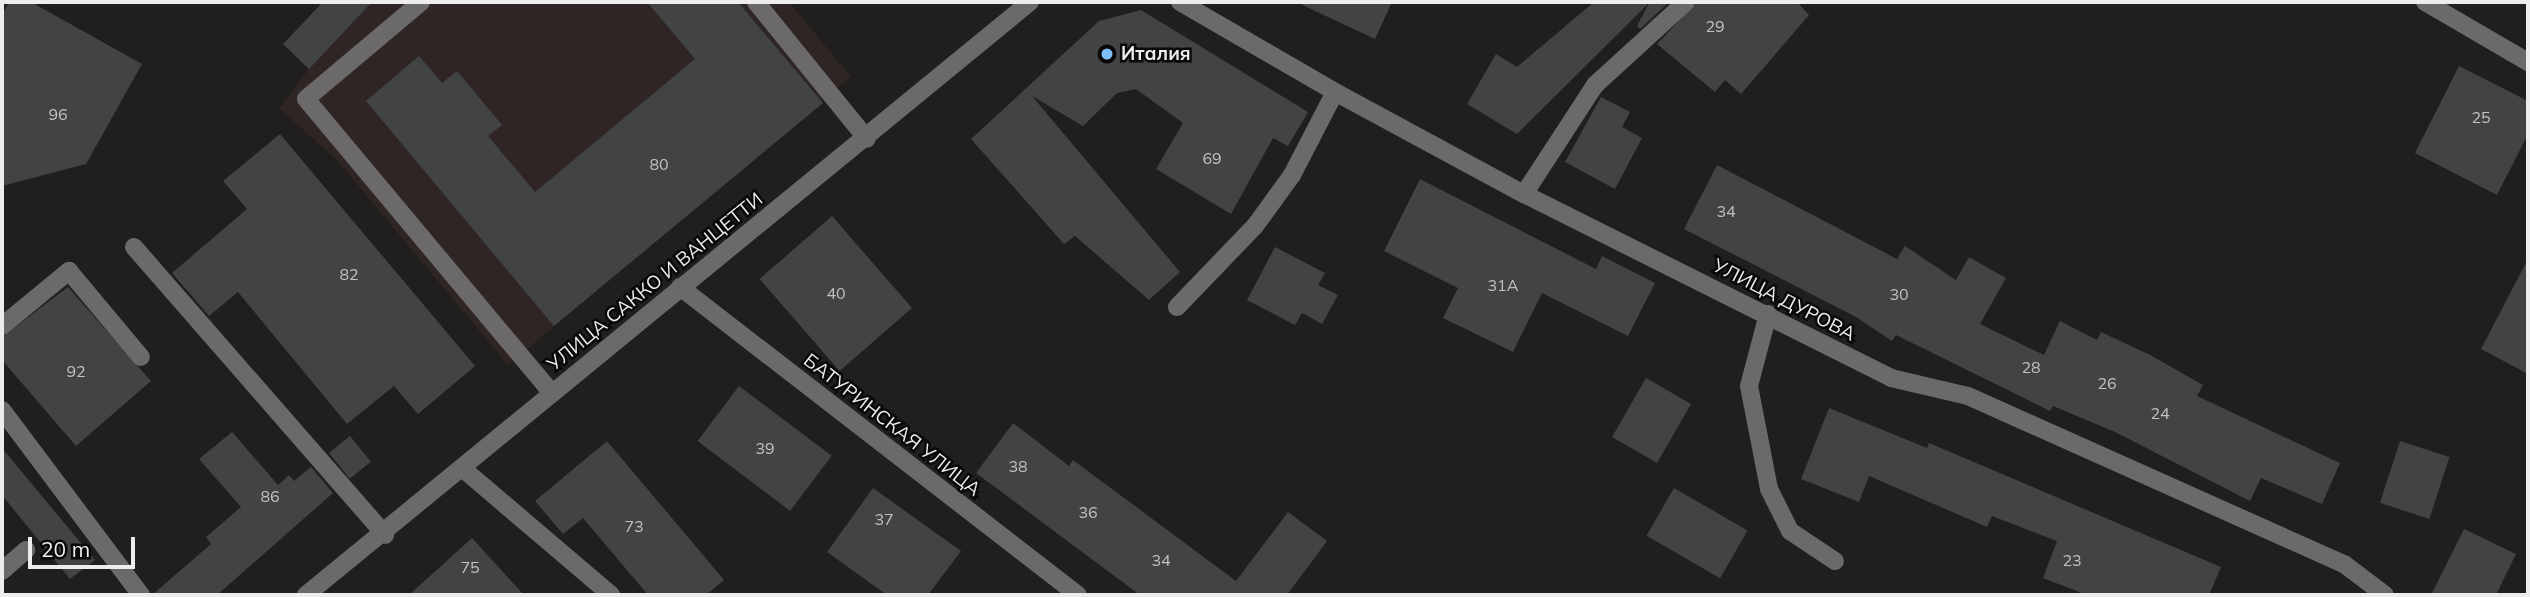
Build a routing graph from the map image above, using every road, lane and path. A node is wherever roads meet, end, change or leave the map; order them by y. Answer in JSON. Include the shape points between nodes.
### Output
{"nodes":[{"id":1,"x":421,"y":2,"type":"edge"},
{"id":2,"x":756,"y":2,"type":"edge"},
{"id":3,"x":1031,"y":2,"type":"edge"},
{"id":4,"x":1181,"y":2,"type":"edge"},
{"id":5,"x":1686,"y":2,"type":"edge"},
{"id":6,"x":2425,"y":2,"type":"edge"},
{"id":7,"x":2528,"y":62,"type":"edge"},
{"id":8,"x":1335,"y":92,"type":"junction"},
{"id":9,"x":867,"y":139,"type":"junction"},
{"id":10,"x":1524,"y":194,"type":"junction"},
{"id":11,"x":134,"y":247,"type":"dead end"},
{"id":12,"x":680,"y":287,"type":"junction"},
{"id":13,"x":1177,"y":307,"type":"dead end"},
{"id":14,"x":1768,"y":314,"type":"junction"},
{"id":15,"x":2,"y":326,"type":"edge"},
{"id":16,"x":141,"y":357,"type":"dead end"},
{"id":17,"x":552,"y":393,"type":"junction"},
{"id":18,"x":2,"y":410,"type":"edge"},
{"id":19,"x":462,"y":468,"type":"junction"},
{"id":20,"x":385,"y":535,"type":"junction"},
{"id":21,"x":26,"y":550,"type":"dead end"},
{"id":22,"x":1835,"y":561,"type":"dead end"},
{"id":23,"x":2,"y":571,"type":"edge"},
{"id":24,"x":141,"y":595,"type":"edge"},
{"id":25,"x":306,"y":595,"type":"edge"},
{"id":26,"x":611,"y":595,"type":"edge"},
{"id":27,"x":1078,"y":595,"type":"edge"},
{"id":28,"x":2385,"y":595,"type":"edge"}],
"edges":[{"from":1,"to":17,"type":"street","via":[[306,99]]},
{"from":2,"to":9,"type":"street"},
{"from":3,"to":9,"type":"street","name":"УЛИЦА САККО И ВАНЦЕТТИ"},
{"from":4,"to":8,"type":"street","name":"УЛИЦА ДУРОВА"},
{"from":5,"to":10,"type":"street","via":[[1595,85]]},
{"from":6,"to":7,"type":"street"},
{"from":8,"to":10,"type":"street","name":"УЛИЦА ДУРОВА"},
{"from":8,"to":13,"type":"street","via":[[1292,175],[1255,226]]},
{"from":9,"to":12,"type":"street","name":"УЛИЦА САККО И ВАНЦЕТТИ"},
{"from":10,"to":14,"type":"street","name":"УЛИЦА ДУРОВА"},
{"from":11,"to":20,"type":"street"},
{"from":12,"to":17,"type":"street","name":"УЛИЦА САККО И ВАНЦЕТТИ"},
{"from":12,"to":27,"type":"street","name":"БАТУРИНСКАЯ УЛИЦА"},
{"from":14,"to":22,"type":"street","via":[[1749,386],[1769,489],[1790,531]]},
{"from":14,"to":28,"type":"street","name":"УЛИЦА ДУРОВА","via":[[1891,379],[1968,396],[2344,564]]},
{"from":15,"to":16,"type":"street","via":[[69,271]]},
{"from":17,"to":19,"type":"street","name":"УЛИЦА САККО И ВАНЦЕТТИ"},
{"from":18,"to":24,"type":"street"},
{"from":19,"to":20,"type":"street","name":"УЛИЦА САККО И ВАНЦЕТТИ"},
{"from":19,"to":26,"type":"street"},
{"from":20,"to":25,"type":"street","name":"УЛИЦА САККО И ВАНЦЕТТИ"},
{"from":21,"to":23,"type":"street"}]}
